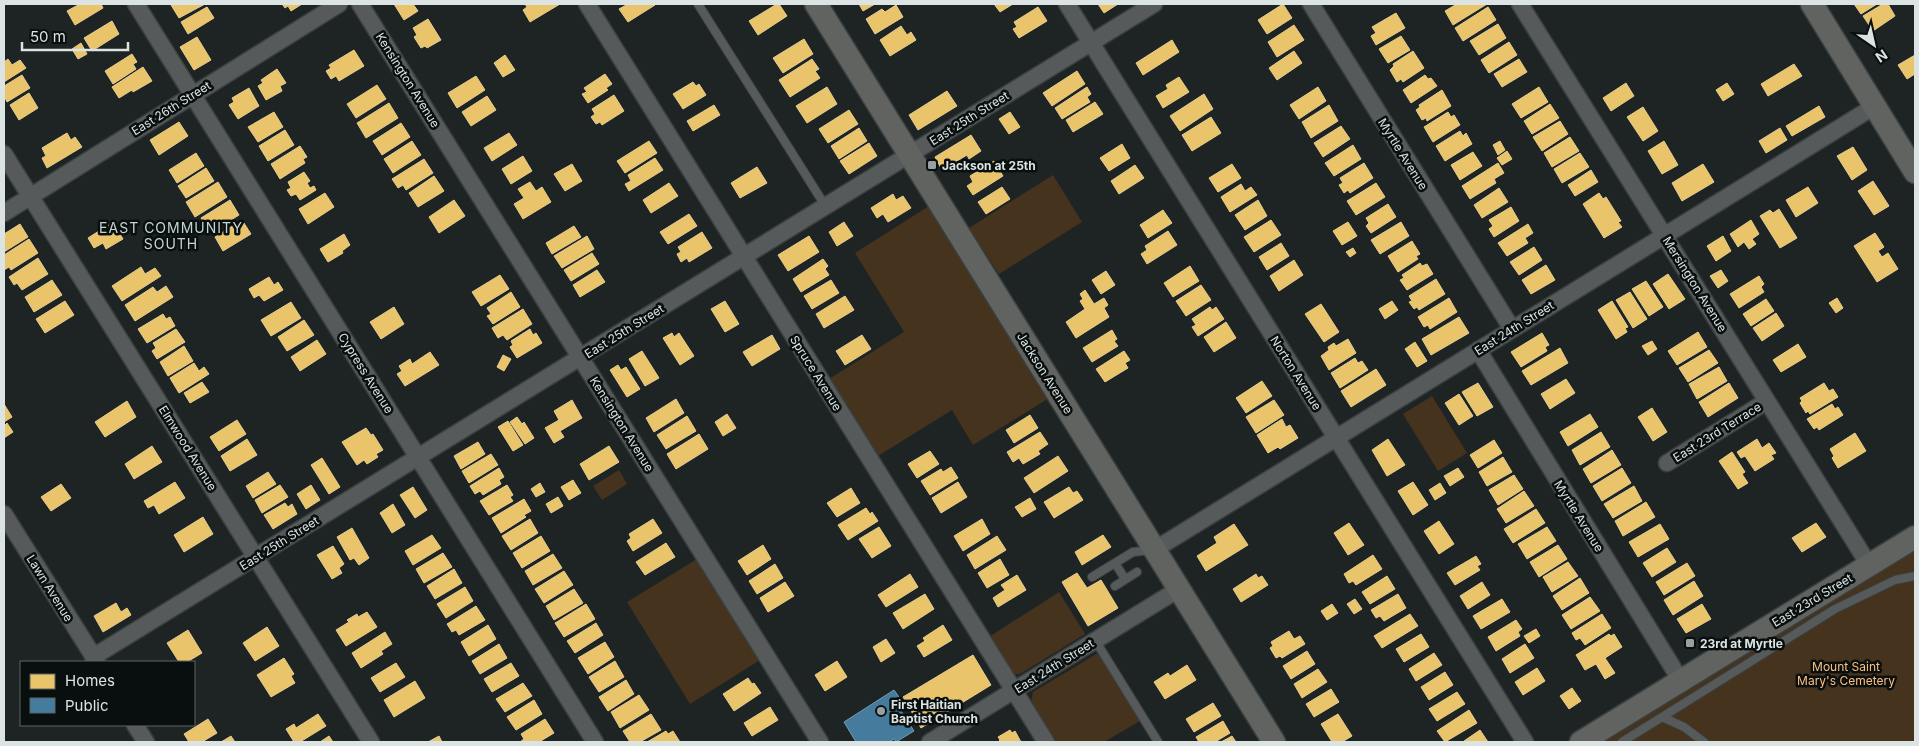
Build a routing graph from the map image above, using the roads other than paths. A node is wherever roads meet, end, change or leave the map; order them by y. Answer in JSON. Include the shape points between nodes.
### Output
{"nodes":[{"id":1,"x":136,"y":4,"type":"edge"},
{"id":2,"x":339,"y":4,"type":"edge"},
{"id":3,"x":360,"y":4,"type":"edge"},
{"id":4,"x":587,"y":4,"type":"edge"},
{"id":5,"x":698,"y":4,"type":"edge"},
{"id":6,"x":816,"y":4,"type":"edge"},
{"id":7,"x":1067,"y":4,"type":"edge"},
{"id":8,"x":1154,"y":4,"type":"edge"},
{"id":9,"x":1311,"y":4,"type":"edge"},
{"id":10,"x":1520,"y":4,"type":"edge"},
{"id":11,"x":1812,"y":4,"type":"edge"},
{"id":12,"x":1091,"y":42,"type":"junction"},
{"id":13,"x":193,"y":95,"type":"junction"},
{"id":14,"x":1875,"y":106,"type":"junction"},
{"id":15,"x":4,"y":154,"type":"edge"},
{"id":16,"x":910,"y":155,"type":"junction"},
{"id":17,"x":1915,"y":172,"type":"edge"},
{"id":18,"x":30,"y":196,"type":"junction"},
{"id":19,"x":826,"y":207,"type":"junction"},
{"id":20,"x":4,"y":213,"type":"edge"},
{"id":21,"x":1664,"y":235,"type":"junction"},
{"id":22,"x":744,"y":257,"type":"junction"},
{"id":23,"x":1512,"y":329,"type":"junction"},
{"id":24,"x":1478,"y":350,"type":"junction"},
{"id":25,"x":581,"y":357,"type":"junction"},
{"id":26,"x":1767,"y":401,"type":"junction"},
{"id":27,"x":1336,"y":437,"type":"junction"},
{"id":28,"x":418,"y":457,"type":"junction"},
{"id":29,"x":1667,"y":463,"type":"dead end"},
{"id":30,"x":4,"y":514,"type":"edge"},
{"id":31,"x":1915,"y":537,"type":"edge"},
{"id":32,"x":1154,"y":550,"type":"junction"},
{"id":33,"x":256,"y":556,"type":"junction"},
{"id":34,"x":1115,"y":563,"type":"junction"},
{"id":35,"x":1869,"y":565,"type":"junction"},
{"id":36,"x":1137,"y":572,"type":"dead end"},
{"id":37,"x":1915,"y":576,"type":"edge"},
{"id":38,"x":1092,"y":577,"type":"dead end"},
{"id":39,"x":1125,"y":580,"type":"junction"},
{"id":40,"x":1116,"y":586,"type":"dead end"},
{"id":41,"x":1179,"y":589,"type":"junction"},
{"id":42,"x":1095,"y":640,"type":"junction"},
{"id":43,"x":95,"y":660,"type":"edge"},
{"id":44,"x":1680,"y":681,"type":"junction"},
{"id":45,"x":1014,"y":690,"type":"junction"},
{"id":46,"x":1662,"y":717,"type":"junction"},
{"id":47,"x":136,"y":726,"type":"edge"},
{"id":48,"x":146,"y":742,"type":"edge"},
{"id":49,"x":371,"y":742,"type":"edge"},
{"id":50,"x":595,"y":742,"type":"edge"},
{"id":51,"x":820,"y":742,"type":"edge"},
{"id":52,"x":930,"y":742,"type":"edge"},
{"id":53,"x":1046,"y":742,"type":"edge"},
{"id":54,"x":1158,"y":742,"type":"edge"},
{"id":55,"x":1274,"y":742,"type":"edge"},
{"id":56,"x":1525,"y":742,"type":"edge"},
{"id":57,"x":1581,"y":742,"type":"edge"},
{"id":58,"x":1622,"y":742,"type":"edge"},
{"id":59,"x":1704,"y":742,"type":"edge"}],
"edges":[{"from":1,"to":13,"type":"street","name":"Cypress Avenue"},
{"from":2,"to":13,"type":"street","name":"East 26th Street"},
{"from":3,"to":25,"type":"street","name":"Kensington Avenue"},
{"from":4,"to":22,"type":"street","name":"Spruce Avenue"},
{"from":5,"to":19,"type":"lane"},
{"from":6,"to":16,"type":"street","name":"Jackson Avenue"},
{"from":7,"to":12,"type":"street","name":"Norton Avenue"},
{"from":8,"to":12,"type":"street","name":"East 25th Street"},
{"from":9,"to":23,"type":"street","name":"Myrtle Avenue"},
{"from":10,"to":21,"type":"street","name":"Mersington Avenue"},
{"from":11,"to":14,"type":"street"},
{"from":12,"to":16,"type":"street","name":"East 25th Street"},
{"from":12,"to":27,"type":"street","name":"Norton Avenue"},
{"from":13,"to":18,"type":"street","name":"East 26th Street"},
{"from":13,"to":28,"type":"street","name":"Cypress Avenue"},
{"from":14,"to":17,"type":"street"},
{"from":14,"to":21,"type":"street","name":"East 24th Street"},
{"from":15,"to":18,"type":"street","name":"Elmwood Avenue"},
{"from":16,"to":19,"type":"street","name":"East 25th Street"},
{"from":16,"to":32,"type":"street","name":"Jackson Avenue"},
{"from":18,"to":20,"type":"street","name":"East 26th Street"},
{"from":18,"to":33,"type":"street","name":"Elmwood Avenue"},
{"from":19,"to":22,"type":"street","name":"East 25th Street"},
{"from":21,"to":23,"type":"street","name":"East 24th Street"},
{"from":21,"to":26,"type":"street","name":"Mersington Avenue"},
{"from":22,"to":25,"type":"street","name":"East 25th Street"},
{"from":22,"to":45,"type":"street","name":"Spruce Avenue"},
{"from":23,"to":24,"type":"street","name":"East 24th Street"},
{"from":24,"to":27,"type":"street","name":"East 24th Street"},
{"from":24,"to":44,"type":"street","name":"Myrtle Avenue"},
{"from":25,"to":28,"type":"street","name":"East 25th Street"},
{"from":25,"to":51,"type":"street","name":"Kensington Avenue"},
{"from":26,"to":29,"type":"street","name":"East 23rd Terrace"},
{"from":26,"to":35,"type":"street","name":"Mersington Avenue"},
{"from":27,"to":32,"type":"street","name":"East 24th Street"},
{"from":27,"to":56,"type":"street","name":"Norton Avenue"},
{"from":28,"to":33,"type":"street","name":"East 25th Street"},
{"from":28,"to":50,"type":"street","name":"Cypress Avenue"},
{"from":30,"to":43,"type":"street","name":"Lawn Avenue"},
{"from":31,"to":35,"type":"street","name":"East 23rd Street"},
{"from":32,"to":34,"type":"lane","via":[[1133,552]]},
{"from":32,"to":41,"type":"street","name":"Jackson Avenue"},
{"from":33,"to":43,"type":"street","name":"East 25th Street"},
{"from":33,"to":49,"type":"street","name":"Elmwood Avenue"},
{"from":34,"to":38,"type":"lane"},
{"from":34,"to":39,"type":"lane"},
{"from":35,"to":44,"type":"street","name":"East 23rd Street"},
{"from":36,"to":39,"type":"lane"},
{"from":37,"to":46,"type":"lane","via":[[1895,580],[1834,609]]},
{"from":39,"to":40,"type":"lane"},
{"from":41,"to":42,"type":"street","name":"East 24th Street"},
{"from":41,"to":55,"type":"street","name":"Jackson Avenue"},
{"from":42,"to":45,"type":"street","name":"East 24th Street"},
{"from":42,"to":54,"type":"lane"},
{"from":44,"to":57,"type":"street","name":"East 23rd Street"},
{"from":45,"to":52,"type":"street","name":"East 24th Street"},
{"from":45,"to":53,"type":"street","name":"Spruce Avenue"},
{"from":46,"to":58,"type":"lane"},
{"from":46,"to":59,"type":"lane","via":[[1684,726]]},
{"from":47,"to":48,"type":"street"}]}
